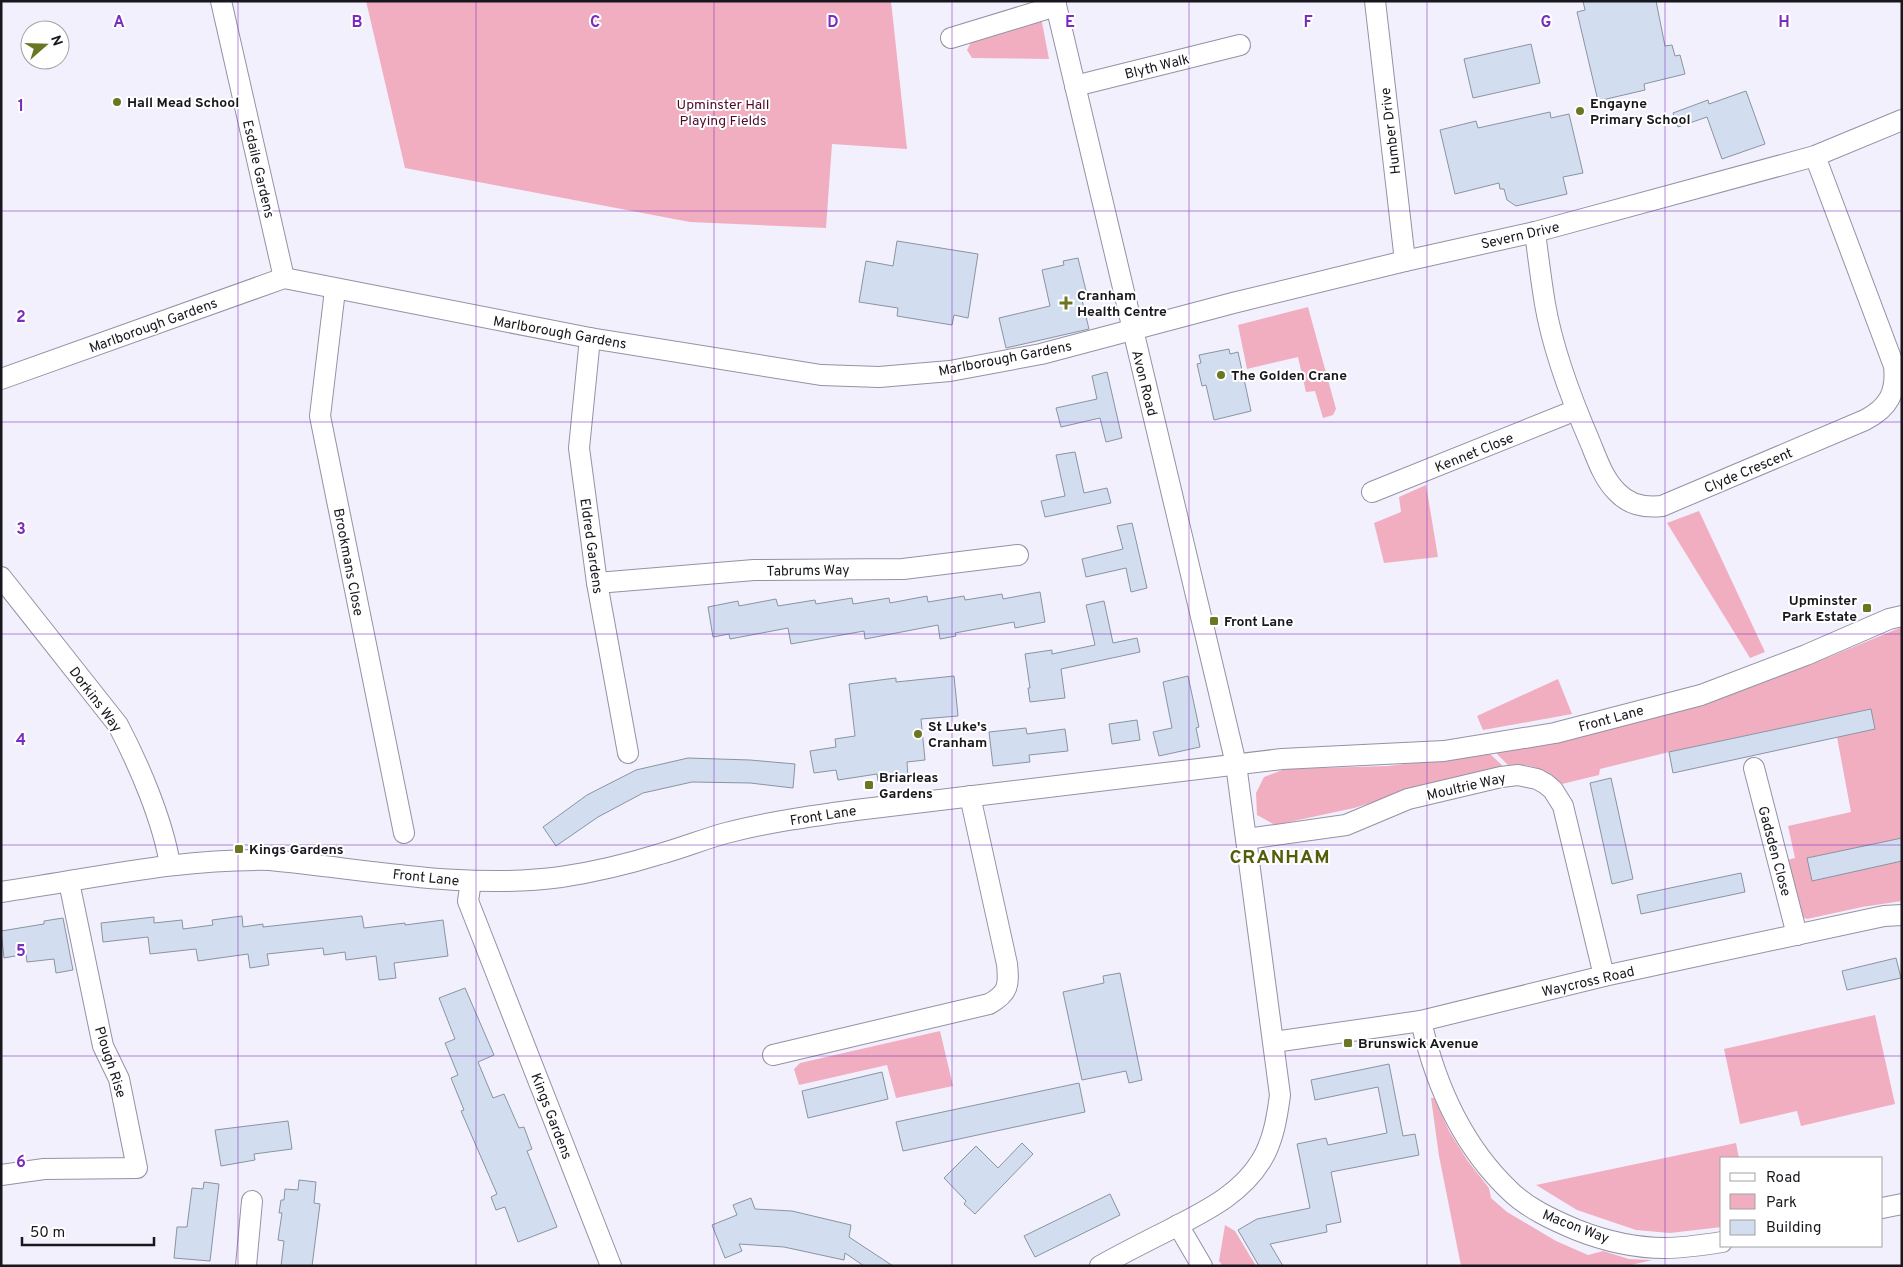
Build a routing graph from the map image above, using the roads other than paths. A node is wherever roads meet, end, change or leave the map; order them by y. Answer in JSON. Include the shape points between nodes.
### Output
{"nodes":[{"id":1,"x":221,"y":1,"type":"edge"},
{"id":2,"x":1375,"y":1,"type":"edge"},
{"id":3,"x":1055,"y":4,"type":"edge"},
{"id":4,"x":951,"y":38,"type":"dead end"},
{"id":5,"x":1240,"y":45,"type":"dead end"},
{"id":6,"x":1075,"y":86,"type":"junction"},
{"id":7,"x":1902,"y":120,"type":"edge"},
{"id":8,"x":1815,"y":156,"type":"junction"},
{"id":9,"x":1535,"y":232,"type":"junction"},
{"id":10,"x":1404,"y":261,"type":"junction"},
{"id":11,"x":284,"y":278,"type":"junction"},
{"id":12,"x":335,"y":290,"type":"junction"},
{"id":13,"x":1133,"y":329,"type":"junction"},
{"id":14,"x":590,"y":338,"type":"junction"},
{"id":15,"x":1,"y":379,"type":"edge"},
{"id":16,"x":1576,"y":410,"type":"junction"},
{"id":17,"x":1372,"y":492,"type":"dead end"},
{"id":18,"x":1018,"y":555,"type":"dead end"},
{"id":19,"x":1,"y":577,"type":"edge"},
{"id":20,"x":596,"y":582,"type":"junction"},
{"id":21,"x":1902,"y":616,"type":"edge"},
{"id":22,"x":628,"y":752,"type":"dead end"},
{"id":23,"x":1236,"y":764,"type":"junction"},
{"id":24,"x":1754,"y":768,"type":"dead end"},
{"id":25,"x":970,"y":796,"type":"junction"},
{"id":26,"x":404,"y":834,"type":"dead end"},
{"id":27,"x":1246,"y":839,"type":"junction"},
{"id":28,"x":170,"y":865,"type":"junction"},
{"id":29,"x":470,"y":881,"type":"junction"},
{"id":30,"x":69,"y":882,"type":"junction"},
{"id":31,"x":1,"y":892,"type":"edge"},
{"id":32,"x":1902,"y":916,"type":"edge"},
{"id":33,"x":1797,"y":935,"type":"junction"},
{"id":34,"x":1604,"y":976,"type":"junction"},
{"id":35,"x":1421,"y":1021,"type":"junction"},
{"id":36,"x":1274,"y":1042,"type":"junction"},
{"id":37,"x":773,"y":1055,"type":"dead end"},
{"id":38,"x":1,"y":1175,"type":"edge"},
{"id":39,"x":252,"y":1201,"type":"dead end"},
{"id":40,"x":1902,"y":1204,"type":"edge"},
{"id":41,"x":1883,"y":1208,"type":"edge"},
{"id":42,"x":1178,"y":1225,"type":"junction"},
{"id":43,"x":1720,"y":1242,"type":"edge"},
{"id":44,"x":246,"y":1266,"type":"edge"},
{"id":45,"x":611,"y":1266,"type":"edge"},
{"id":46,"x":1100,"y":1266,"type":"edge"},
{"id":47,"x":1202,"y":1266,"type":"edge"}],
"edges":[{"from":1,"to":11,"type":"street","name":"Esdaile Gardens"},
{"from":2,"to":10,"type":"street","name":"Humber Drive"},
{"from":3,"to":4,"type":"street"},
{"from":3,"to":6,"type":"street","name":"Avon Road"},
{"from":5,"to":6,"type":"street","name":"Blyth Walk"},
{"from":6,"to":13,"type":"street","name":"Avon Road"},
{"from":7,"to":8,"type":"street","name":"Severn Drive"},
{"from":8,"to":9,"type":"street","name":"Severn Drive"},
{"from":8,"to":16,"type":"street","name":"Clyde Crescent","via":[[1894,366],[1893,392],[1879,413],[1662,506],[1647,508],[1618,494],[1606,480]]},
{"from":9,"to":10,"type":"street","name":"Severn Drive"},
{"from":9,"to":16,"type":"street","name":"Clyde Crescent","via":[[1545,305]]},
{"from":10,"to":13,"type":"street","name":"Severn Drive"},
{"from":11,"to":12,"type":"street","name":"Marlborough Gardens"},
{"from":11,"to":15,"type":"street","name":"Marlborough Gardens"},
{"from":12,"to":14,"type":"street","name":"Marlborough Gardens"},
{"from":12,"to":26,"type":"street","name":"Brookmans Close","via":[[320,416]]},
{"from":13,"to":14,"type":"street","name":"Marlborough Gardens","via":[[1041,354],[950,371],[880,377],[820,375]]},
{"from":13,"to":23,"type":"street","name":"Avon Road"},
{"from":14,"to":20,"type":"street","name":"Eldred Gardens","via":[[579,448]]},
{"from":16,"to":17,"type":"street","name":"Kennet Close"},
{"from":18,"to":20,"type":"street","name":"Tabrums Way","via":[[903,569],[754,570]]},
{"from":19,"to":28,"type":"street","name":"Dorkins Way","via":[[118,725],[132,751],[166,842]]},
{"from":20,"to":22,"type":"street","name":"Eldred Gardens"},
{"from":21,"to":23,"type":"street","name":"Front Lane","via":[[1701,694],[1554,733],[1444,751]]},
{"from":23,"to":25,"type":"street","name":"Front Lane"},
{"from":23,"to":27,"type":"street"},
{"from":24,"to":33,"type":"street","name":"Gadsden Close"},
{"from":25,"to":29,"type":"street","name":"Front Lane","via":[[794,819],[725,834],[607,868],[560,877]]},
{"from":25,"to":37,"type":"street","via":[[1007,964],[1008,983],[1002,997],[989,1004]]},
{"from":27,"to":34,"type":"street","name":"Moultrie Way","via":[[1346,825],[1408,799],[1501,777],[1518,775],[1536,779],[1554,790],[1564,806]]},
{"from":27,"to":36,"type":"street"},
{"from":28,"to":29,"type":"street","name":"Front Lane","via":[[270,860]]},
{"from":28,"to":30,"type":"street","name":"Front Lane"},
{"from":29,"to":45,"type":"street","name":"Kings Gardens","via":[[468,902]]},
{"from":30,"to":31,"type":"street","name":"Front Lane"},
{"from":30,"to":38,"type":"street","name":"Plough Rise","via":[[103,1046],[119,1079],[136,1168],[44,1169]]},
{"from":32,"to":33,"type":"street","name":"Waycross Road","via":[[1884,916]]},
{"from":33,"to":34,"type":"street","name":"Waycross Road"},
{"from":34,"to":35,"type":"street","name":"Waycross Road"},
{"from":35,"to":36,"type":"street","name":"Waycross Road"},
{"from":35,"to":43,"type":"street","name":"Macon Way","via":[[1445,1095],[1461,1128],[1482,1160],[1510,1191],[1536,1211],[1590,1235],[1629,1245],[1664,1248]]},
{"from":36,"to":42,"type":"street","via":[[1280,1095],[1277,1119],[1262,1161],[1234,1193]]},
{"from":39,"to":44,"type":"street"},
{"from":40,"to":41,"type":"street"},
{"from":42,"to":46,"type":"street"},
{"from":42,"to":47,"type":"street"}]}
